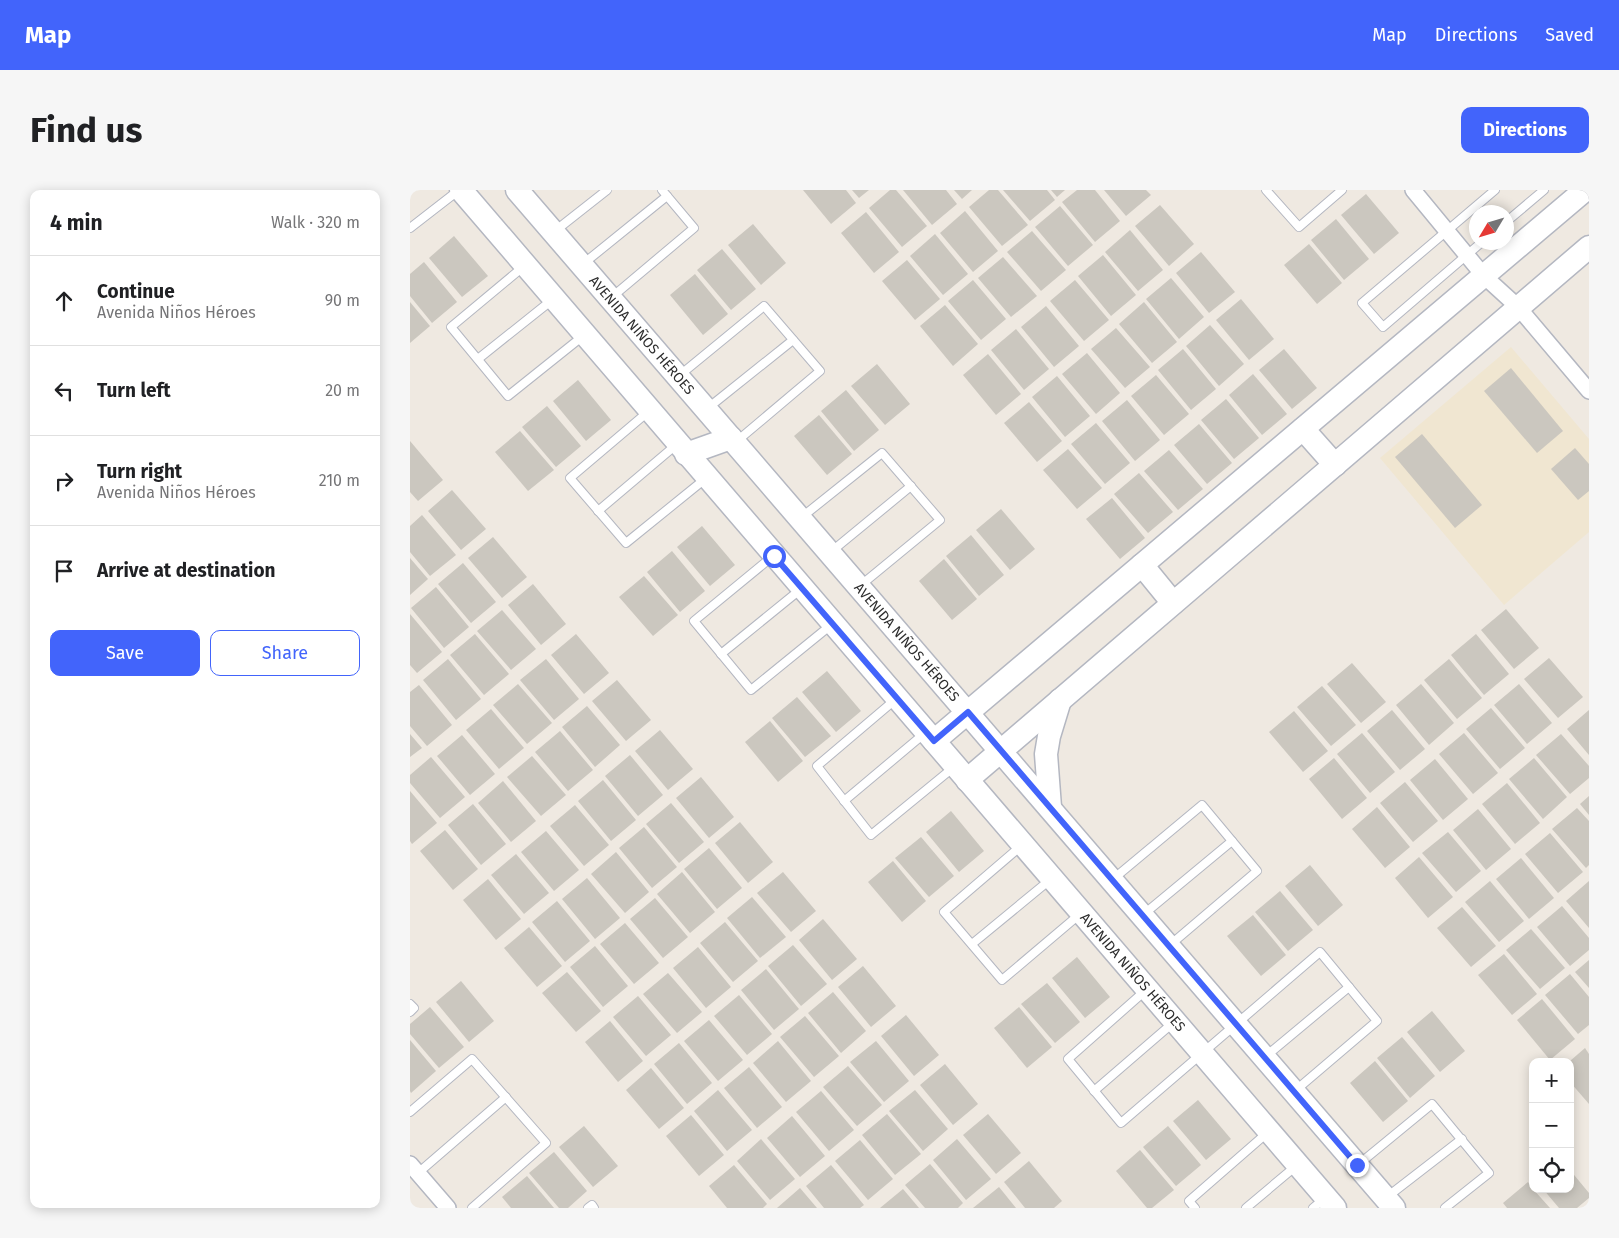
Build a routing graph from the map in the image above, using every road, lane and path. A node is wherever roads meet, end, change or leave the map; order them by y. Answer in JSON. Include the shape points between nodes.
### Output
{"nodes":[{"id":1,"x":460,"y":190,"type":"edge"},
{"id":2,"x":517,"y":190,"type":"edge"},
{"id":3,"x":607,"y":190,"type":"edge"},
{"id":4,"x":1342,"y":190,"type":"edge"},
{"id":5,"x":1412,"y":190,"type":"edge"},
{"id":6,"x":1495,"y":190,"type":"edge"},
{"id":7,"x":1544,"y":190,"type":"edge"},
{"id":8,"x":1585,"y":190,"type":"edge"},
{"id":9,"x":1269,"y":191,"type":"edge"},
{"id":10,"x":665,"y":193,"type":"edge"},
{"id":11,"x":1514,"y":215,"type":"edge"},
{"id":12,"x":410,"y":228,"type":"edge"},
{"id":13,"x":1447,"y":231,"type":"junction"},
{"id":14,"x":554,"y":232,"type":"junction"},
{"id":15,"x":1589,"y":247,"type":"edge"},
{"id":16,"x":1473,"y":250,"type":"edge"},
{"id":17,"x":1467,"y":255,"type":"junction"},
{"id":18,"x":526,"y":265,"type":"junction"},
{"id":19,"x":582,"y":265,"type":"junction"},
{"id":20,"x":1484,"y":276,"type":"junction"},
{"id":21,"x":554,"y":298,"type":"junction"},
{"id":22,"x":611,"y":298,"type":"junction"},
{"id":23,"x":1518,"y":307,"type":"junction"},
{"id":24,"x":584,"y":334,"type":"junction"},
{"id":25,"x":793,"y":340,"type":"junction"},
{"id":26,"x":478,"y":359,"type":"junction"},
{"id":27,"x":678,"y":376,"type":"junction"},
{"id":28,"x":1589,"y":390,"type":"edge"},
{"id":29,"x":707,"y":410,"type":"junction"},
{"id":30,"x":650,"y":411,"type":"junction"},
{"id":31,"x":1303,"y":429,"type":"junction"},
{"id":32,"x":733,"y":440,"type":"junction"},
{"id":33,"x":682,"y":449,"type":"junction"},
{"id":34,"x":1334,"y":465,"type":"junction"},
{"id":35,"x":706,"y":477,"type":"junction"},
{"id":36,"x":911,"y":486,"type":"junction"},
{"id":37,"x":598,"y":511,"type":"junction"},
{"id":38,"x":800,"y":518,"type":"junction"},
{"id":39,"x":831,"y":553,"type":"junction"},
{"id":40,"x":774,"y":556,"type":"junction"},
{"id":41,"x":1142,"y":565,"type":"junction"},
{"id":42,"x":860,"y":586,"type":"junction"},
{"id":43,"x":802,"y":588,"type":"junction"},
{"id":44,"x":1173,"y":603,"type":"junction"},
{"id":45,"x":833,"y":623,"type":"junction"},
{"id":46,"x":721,"y":654,"type":"junction"},
{"id":47,"x":897,"y":698,"type":"junction"},
{"id":48,"x":1060,"y":700,"type":"junction"},
{"id":49,"x":968,"y":712,"type":"junction"},
{"id":50,"x":930,"y":737,"type":"junction"},
{"id":51,"x":1002,"y":751,"type":"junction"},
{"id":52,"x":962,"y":773,"type":"junction"},
{"id":53,"x":844,"y":801,"type":"junction"},
{"id":54,"x":1050,"y":807,"type":"junction"},
{"id":55,"x":1232,"y":840,"type":"junction"},
{"id":56,"x":1023,"y":844,"type":"junction"},
{"id":57,"x":1052,"y":878,"type":"junction"},
{"id":58,"x":1112,"y":880,"type":"junction"},
{"id":59,"x":1082,"y":913,"type":"junction"},
{"id":60,"x":1142,"y":915,"type":"junction"},
{"id":61,"x":972,"y":944,"type":"junction"},
{"id":62,"x":1169,"y":946,"type":"junction"},
{"id":63,"x":1349,"y":987,"type":"junction"},
{"id":64,"x":1147,"y":989,"type":"junction"},
{"id":65,"x":410,"y":1004,"type":"edge"},
{"id":66,"x":410,"y":1012,"type":"edge"},
{"id":67,"x":1175,"y":1021,"type":"junction"},
{"id":68,"x":1236,"y":1024,"type":"junction"},
{"id":69,"x":1202,"y":1053,"type":"junction"},
{"id":70,"x":1264,"y":1057,"type":"junction"},
{"id":71,"x":1094,"y":1091,"type":"junction"},
{"id":72,"x":1294,"y":1092,"type":"junction"},
{"id":73,"x":506,"y":1097,"type":"junction"},
{"id":74,"x":410,"y":1112,"type":"edge"},
{"id":75,"x":1269,"y":1131,"type":"junction"},
{"id":76,"x":1462,"y":1139,"type":"junction"},
{"id":77,"x":1298,"y":1164,"type":"junction"},
{"id":78,"x":1357,"y":1165,"type":"junction"},
{"id":79,"x":414,"y":1168,"type":"edge"},
{"id":80,"x":1390,"y":1203,"type":"edge"},
{"id":81,"x":1325,"y":1204,"type":"edge"},
{"id":82,"x":448,"y":1208,"type":"edge"},
{"id":83,"x":472,"y":1208,"type":"edge"},
{"id":84,"x":588,"y":1208,"type":"edge"},
{"id":85,"x":594,"y":1208,"type":"edge"},
{"id":86,"x":1195,"y":1208,"type":"edge"},
{"id":87,"x":1246,"y":1208,"type":"edge"},
{"id":88,"x":1445,"y":1208,"type":"edge"}],
"edges":[{"from":1,"to":12,"type":"lane"},
{"from":1,"to":18,"type":"main road","name":"AVENIDA NIÑOS HÉROES"},
{"from":2,"to":14,"type":"main road","name":"AVENIDA NIÑOS HÉROES"},
{"from":3,"to":14,"type":"lane"},
{"from":4,"to":9,"type":"lane","via":[[1299,227]]},
{"from":5,"to":13,"type":"street"},
{"from":6,"to":13,"type":"lane"},
{"from":7,"to":11,"type":"lane"},
{"from":8,"to":20,"type":"main road"},
{"from":10,"to":19,"type":"lane"},
{"from":10,"to":22,"type":"lane","via":[[694,228]]},
{"from":13,"to":17,"type":"street"},
{"from":13,"to":17,"type":"lane","via":[[1362,303],[1382,327]]},
{"from":14,"to":19,"type":"main road","name":"AVENIDA NIÑOS HÉROES"},
{"from":15,"to":23,"type":"main road"},
{"from":16,"to":17,"type":"lane"},
{"from":17,"to":20,"type":"street"},
{"from":18,"to":21,"type":"main road","name":"AVENIDA NIÑOS HÉROES"},
{"from":18,"to":26,"type":"lane","via":[[451,328]]},
{"from":19,"to":22,"type":"main road","name":"AVENIDA NIÑOS HÉROES"},
{"from":20,"to":23,"type":"street"},
{"from":20,"to":31,"type":"main road"},
{"from":21,"to":24,"type":"main road","name":"AVENIDA NIÑOS HÉROES"},
{"from":21,"to":26,"type":"lane"},
{"from":22,"to":27,"type":"main road","name":"AVENIDA NIÑOS HÉROES"},
{"from":23,"to":28,"type":"street"},
{"from":23,"to":34,"type":"main road"},
{"from":24,"to":26,"type":"lane","via":[[508,396]]},
{"from":24,"to":30,"type":"main road","name":"AVENIDA NIÑOS HÉROES"},
{"from":25,"to":27,"type":"lane","via":[[764,306]]},
{"from":25,"to":29,"type":"lane"},
{"from":25,"to":32,"type":"lane","via":[[820,371]]},
{"from":27,"to":29,"type":"main road","name":"AVENIDA NIÑOS HÉROES"},
{"from":29,"to":32,"type":"main road","name":"AVENIDA NIÑOS HÉROES"},
{"from":30,"to":33,"type":"main road","name":"AVENIDA NIÑOS HÉROES"},
{"from":30,"to":37,"type":"lane","via":[[570,478]]},
{"from":31,"to":34,"type":"main road"},
{"from":31,"to":41,"type":"main road"},
{"from":32,"to":33,"type":"main road"},
{"from":32,"to":38,"type":"main road","name":"AVENIDA NIÑOS HÉROES"},
{"from":33,"to":35,"type":"main road","name":"AVENIDA NIÑOS HÉROES"},
{"from":33,"to":37,"type":"lane"},
{"from":34,"to":44,"type":"main road"},
{"from":35,"to":37,"type":"lane","via":[[626,543]]},
{"from":35,"to":40,"type":"main road","name":"AVENIDA NIÑOS HÉROES"},
{"from":36,"to":38,"type":"lane","via":[[882,453]]},
{"from":36,"to":39,"type":"lane"},
{"from":36,"to":42,"type":"lane","via":[[940,520]]},
{"from":38,"to":39,"type":"main road","name":"AVENIDA NIÑOS HÉROES"},
{"from":39,"to":42,"type":"main road","name":"AVENIDA NIÑOS HÉROES"},
{"from":40,"to":43,"type":"main road","name":"AVENIDA NIÑOS HÉROES"},
{"from":40,"to":46,"type":"lane","via":[[694,621]]},
{"from":41,"to":44,"type":"main road"},
{"from":41,"to":49,"type":"main road"},
{"from":42,"to":49,"type":"main road","name":"AVENIDA NIÑOS HÉROES"},
{"from":43,"to":45,"type":"main road","name":"AVENIDA NIÑOS HÉROES"},
{"from":43,"to":46,"type":"lane"},
{"from":44,"to":48,"type":"main road"},
{"from":45,"to":46,"type":"lane","via":[[751,690]]},
{"from":45,"to":47,"type":"main road","name":"AVENIDA NIÑOS HÉROES"},
{"from":47,"to":50,"type":"main road","name":"AVENIDA NIÑOS HÉROES"},
{"from":47,"to":53,"type":"lane","via":[[817,766]]},
{"from":48,"to":51,"type":"main road"},
{"from":48,"to":54,"type":"main road","via":[[1046,754]]},
{"from":49,"to":50,"type":"main road"},
{"from":49,"to":51,"type":"main road","name":"AVENIDA NIÑOS HÉROES"},
{"from":50,"to":52,"type":"main road","name":"AVENIDA NIÑOS HÉROES"},
{"from":50,"to":53,"type":"lane"},
{"from":51,"to":52,"type":"main road"},
{"from":51,"to":54,"type":"main road","name":"AVENIDA NIÑOS HÉROES"},
{"from":52,"to":53,"type":"lane","via":[[871,835]]},
{"from":52,"to":56,"type":"main road","name":"AVENIDA NIÑOS HÉROES"},
{"from":54,"to":58,"type":"main road","name":"AVENIDA NIÑOS HÉROES"},
{"from":55,"to":58,"type":"lane","via":[[1202,805]]},
{"from":55,"to":60,"type":"lane"},
{"from":55,"to":62,"type":"lane","via":[[1257,872]]},
{"from":56,"to":57,"type":"main road","name":"AVENIDA NIÑOS HÉROES"},
{"from":56,"to":61,"type":"lane","via":[[944,912]]},
{"from":57,"to":59,"type":"main road","name":"AVENIDA NIÑOS HÉROES"},
{"from":57,"to":61,"type":"lane"},
{"from":58,"to":60,"type":"main road","name":"AVENIDA NIÑOS HÉROES"},
{"from":59,"to":61,"type":"lane","via":[[1002,980]]},
{"from":59,"to":64,"type":"main road","name":"AVENIDA NIÑOS HÉROES"},
{"from":60,"to":62,"type":"main road","name":"AVENIDA NIÑOS HÉROES"},
{"from":62,"to":68,"type":"main road","name":"AVENIDA NIÑOS HÉROES"},
{"from":63,"to":68,"type":"lane","via":[[1320,952]]},
{"from":63,"to":70,"type":"lane"},
{"from":63,"to":72,"type":"lane","via":[[1377,1021]]},
{"from":64,"to":67,"type":"main road","name":"AVENIDA NIÑOS HÉROES"},
{"from":64,"to":71,"type":"lane","via":[[1068,1059]]},
{"from":65,"to":66,"type":"lane","via":[[414,1008]]},
{"from":67,"to":69,"type":"main road","name":"AVENIDA NIÑOS HÉROES"},
{"from":67,"to":71,"type":"lane"},
{"from":68,"to":69,"type":"lane"},
{"from":68,"to":70,"type":"main road","name":"AVENIDA NIÑOS HÉROES"},
{"from":69,"to":71,"type":"lane","via":[[1121,1123]]},
{"from":69,"to":75,"type":"main road","name":"AVENIDA NIÑOS HÉROES"},
{"from":70,"to":72,"type":"main road","name":"AVENIDA NIÑOS HÉROES"},
{"from":72,"to":78,"type":"main road","name":"AVENIDA NIÑOS HÉROES"},
{"from":73,"to":74,"type":"lane","via":[[472,1059]]},
{"from":73,"to":79,"type":"lane"},
{"from":73,"to":83,"type":"lane","via":[[546,1143]]},
{"from":75,"to":77,"type":"main road","name":"AVENIDA NIÑOS HÉROES"},
{"from":75,"to":86,"type":"lane","via":[[1188,1201]]},
{"from":76,"to":78,"type":"lane","via":[[1432,1104]]},
{"from":76,"to":80,"type":"lane"},
{"from":76,"to":88,"type":"lane","via":[[1489,1173]]},
{"from":77,"to":81,"type":"main road","name":"AVENIDA NIÑOS HÉROES"},
{"from":77,"to":87,"type":"lane"},
{"from":78,"to":80,"type":"main road","name":"AVENIDA NIÑOS HÉROES"},
{"from":79,"to":82,"type":"street"},
{"from":84,"to":85,"type":"lane","via":[[592,1205]]}]}
